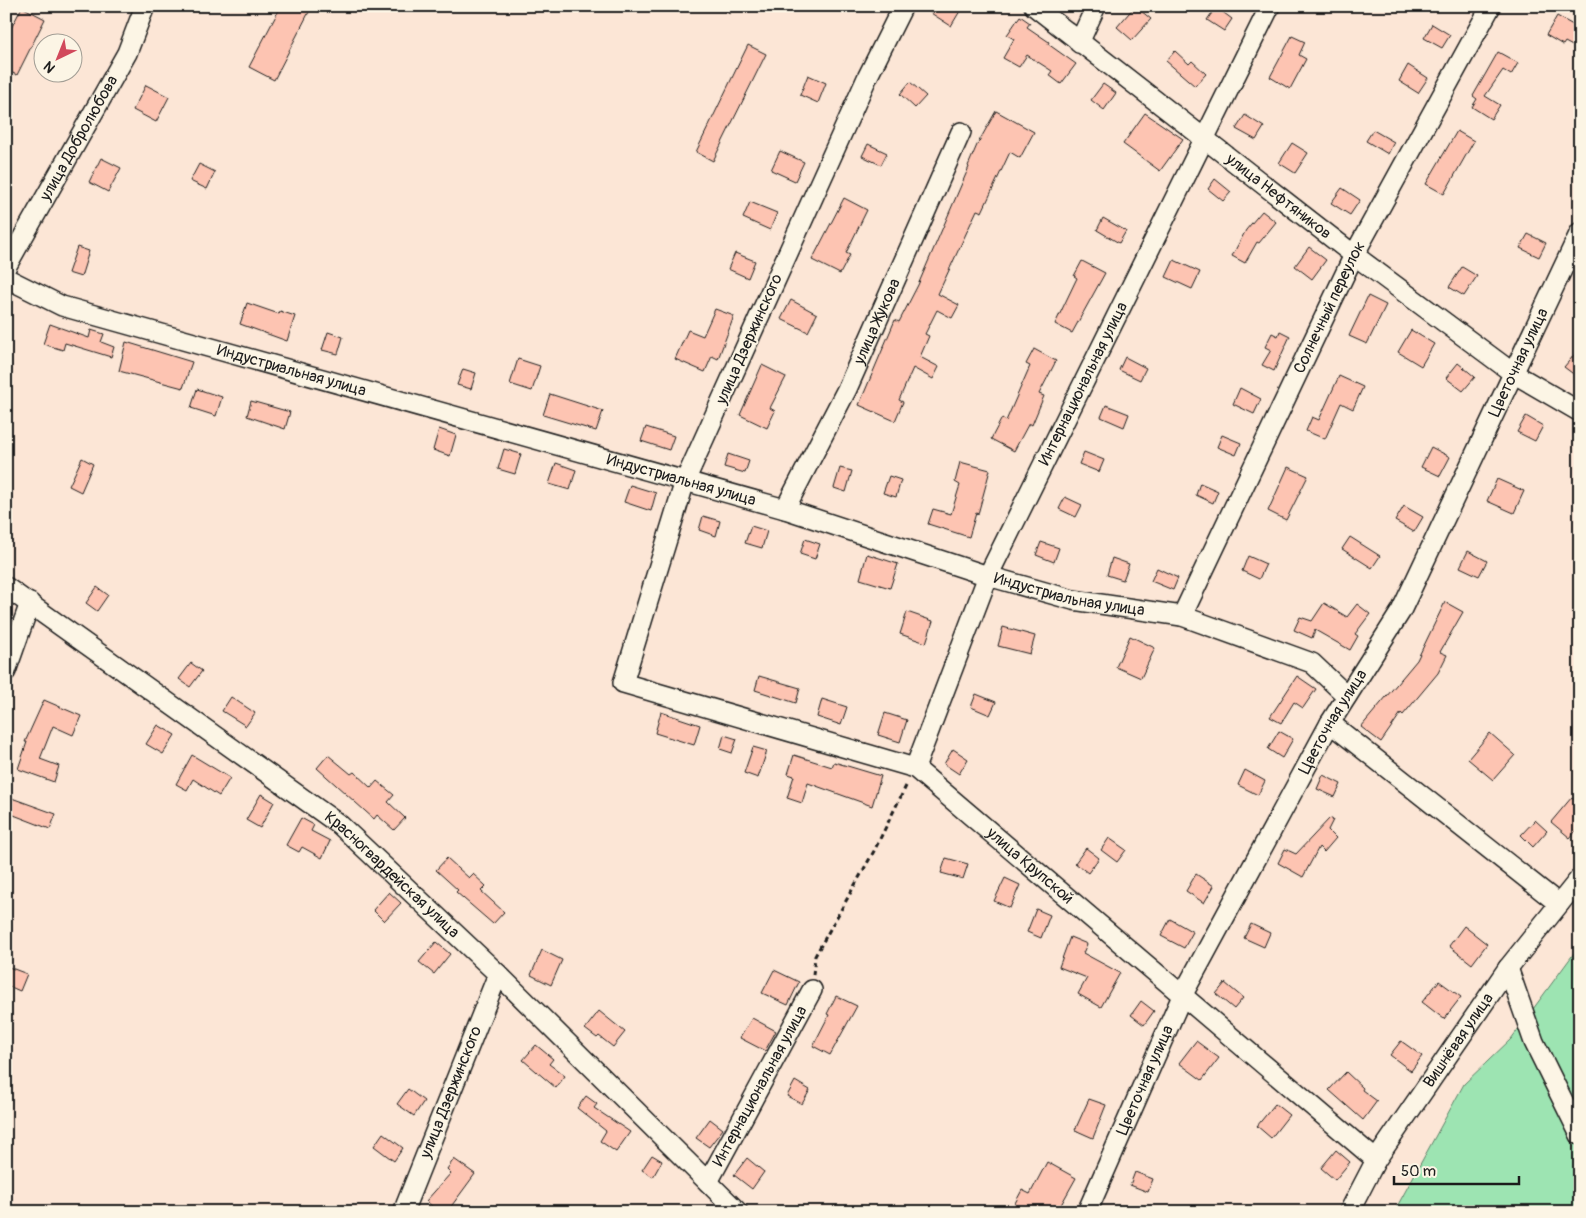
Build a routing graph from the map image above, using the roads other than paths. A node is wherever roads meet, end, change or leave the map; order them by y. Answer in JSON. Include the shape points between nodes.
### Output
{"nodes":[{"id":1,"x":145,"y":6,"type":"edge"},
{"id":2,"x":903,"y":6,"type":"edge"},
{"id":3,"x":1034,"y":6,"type":"edge"},
{"id":4,"x":1096,"y":6,"type":"edge"},
{"id":5,"x":1270,"y":6,"type":"edge"},
{"id":6,"x":1491,"y":6,"type":"edge"},
{"id":7,"x":1079,"y":43,"type":"junction"},
{"id":8,"x":961,"y":132,"type":"dead end"},
{"id":9,"x":1203,"y":139,"type":"junction"},
{"id":10,"x":1580,"y":232,"type":"edge"},
{"id":11,"x":1354,"y":255,"type":"junction"},
{"id":12,"x":6,"y":267,"type":"edge"},
{"id":13,"x":6,"y":278,"type":"edge"},
{"id":14,"x":1513,"y":373,"type":"junction"},
{"id":15,"x":1580,"y":412,"type":"edge"},
{"id":16,"x":685,"y":481,"type":"junction"},
{"id":17,"x":785,"y":509,"type":"junction"},
{"id":18,"x":988,"y":576,"type":"junction"},
{"id":19,"x":6,"y":587,"type":"edge"},
{"id":20,"x":30,"y":603,"type":"junction"},
{"id":21,"x":1182,"y":616,"type":"junction"},
{"id":22,"x":6,"y":671,"type":"edge"},
{"id":23,"x":623,"y":683,"type":"joint"},
{"id":24,"x":1347,"y":696,"type":"junction"},
{"id":25,"x":1330,"y":723,"type":"junction"},
{"id":26,"x":915,"y":768,"type":"junction"},
{"id":27,"x":1580,"y":878,"type":"edge"},
{"id":28,"x":1559,"y":904,"type":"junction"},
{"id":29,"x":1508,"y":968,"type":"junction"},
{"id":30,"x":498,"y":974,"type":"junction"},
{"id":31,"x":812,"y":990,"type":"road end"},
{"id":32,"x":1182,"y":996,"type":"junction"},
{"id":33,"x":1580,"y":1135,"type":"edge"},
{"id":34,"x":1376,"y":1160,"type":"junction"},
{"id":35,"x":708,"y":1182,"type":"junction"},
{"id":36,"x":403,"y":1212,"type":"edge"},
{"id":37,"x":738,"y":1212,"type":"edge"},
{"id":38,"x":1086,"y":1212,"type":"edge"},
{"id":39,"x":1349,"y":1212,"type":"edge"}],
"edges":[{"from":1,"to":12,"type":"street","name":"улица Добролюбова","via":[[127,53]]},
{"from":2,"to":16,"type":"street","name":"улица Дзержинского","via":[[866,78]]},
{"from":3,"to":7,"type":"street","name":"улица Нефтяников"},
{"from":4,"to":7,"type":"street"},
{"from":5,"to":9,"type":"street","name":"Интернациональная улица"},
{"from":6,"to":11,"type":"street","name":"Солнечный переулок"},
{"from":7,"to":9,"type":"street","name":"улица Нефтяников"},
{"from":8,"to":17,"type":"street","name":"улица Жукова","via":[[847,389]]},
{"from":9,"to":11,"type":"street","name":"улица Нефтяников"},
{"from":9,"to":18,"type":"street","name":"Интернациональная улица"},
{"from":10,"to":14,"type":"street","name":"Цветочная улица"},
{"from":11,"to":14,"type":"street","name":"улица Нефтяников"},
{"from":11,"to":21,"type":"street","name":"Солнечный переулок"},
{"from":13,"to":16,"type":"street","name":"Индустриальная улица","via":[[62,306]]},
{"from":14,"to":15,"type":"street","name":"улица Нефтяников"},
{"from":14,"to":24,"type":"street","name":"Цветочная улица","via":[[1401,611]]},
{"from":16,"to":17,"type":"street","name":"Индустриальная улица"},
{"from":16,"to":23,"type":"street","name":"улица Дзержинского"},
{"from":17,"to":18,"type":"street","name":"Индустриальная улица"},
{"from":18,"to":21,"type":"street","name":"Индустриальная улица","via":[[1073,600]]},
{"from":18,"to":26,"type":"street","name":"Интернациональная улица"},
{"from":19,"to":20,"type":"street","name":"Красногвардейская улица"},
{"from":20,"to":22,"type":"street"},
{"from":20,"to":30,"type":"street","name":"Красногвардейская улица","via":[[340,825]]},
{"from":21,"to":24,"type":"street","name":"Индустриальная улица","via":[[1312,663]]},
{"from":23,"to":26,"type":"street","name":"улица Крупской"},
{"from":24,"to":25,"type":"street","name":"Цветочная улица"},
{"from":25,"to":28,"type":"street"},
{"from":25,"to":32,"type":"street","name":"Цветочная улица"},
{"from":26,"to":32,"type":"street","name":"улица Крупской"},
{"from":27,"to":28,"type":"street","name":"Вишнёвая улица"},
{"from":28,"to":29,"type":"street","name":"Вишнёвая улица"},
{"from":29,"to":33,"type":"street","via":[[1534,1042]]},
{"from":29,"to":34,"type":"street","name":"Вишнёвая улица"},
{"from":30,"to":35,"type":"street","name":"Красногвардейская улица"},
{"from":30,"to":36,"type":"street","name":"улица Дзержинского"},
{"from":31,"to":35,"type":"street","name":"Интернациональная улица"},
{"from":32,"to":34,"type":"street","name":"улица Крупской"},
{"from":32,"to":38,"type":"street","name":"Цветочная улица"},
{"from":34,"to":39,"type":"street","name":"Вишнёвая улица"},
{"from":35,"to":37,"type":"street","name":"Красногвардейская улица"}]}
